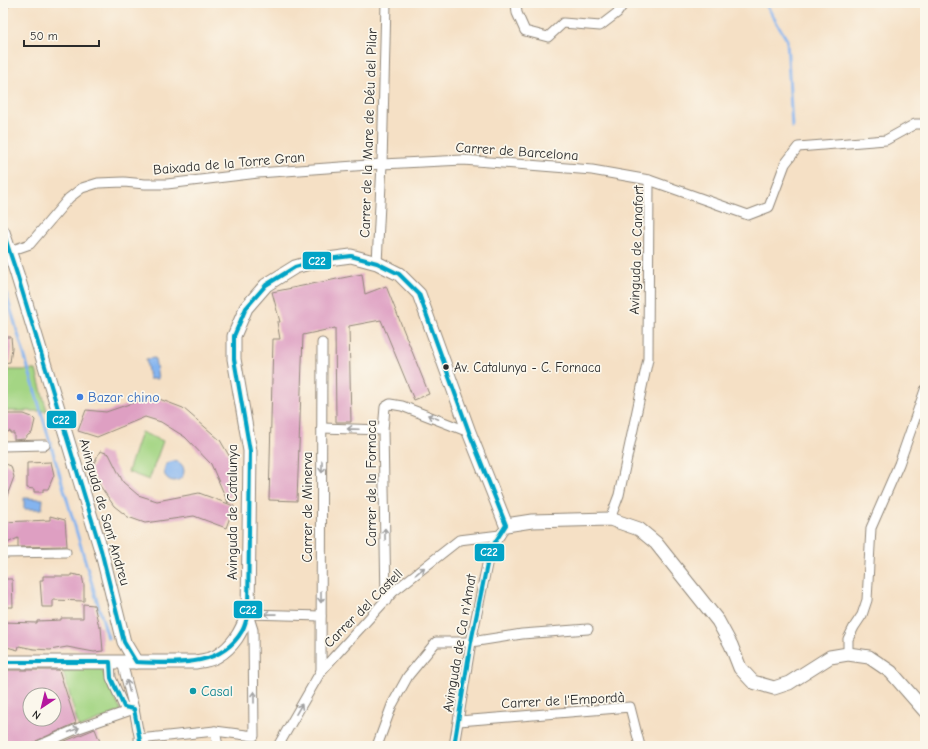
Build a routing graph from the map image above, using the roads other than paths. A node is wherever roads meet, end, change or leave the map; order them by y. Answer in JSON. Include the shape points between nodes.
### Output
{"nodes":[{"id":1,"x":386,"y":3,"type":"edge"},
{"id":2,"x":516,"y":3,"type":"edge"},
{"id":3,"x":624,"y":3,"type":"edge"},
{"id":4,"x":925,"y":124,"type":"edge"},
{"id":5,"x":382,"y":164,"type":"junction"},
{"id":6,"x":649,"y":180,"type":"junction"},
{"id":7,"x":3,"y":232,"type":"edge"},
{"id":8,"x":10,"y":251,"type":"junction"},
{"id":9,"x":377,"y":263,"type":"junction"},
{"id":10,"x":322,"y":344,"type":"dead end"},
{"id":11,"x":925,"y":390,"type":"edge"},
{"id":12,"x":322,"y":428,"type":"junction"},
{"id":13,"x":383,"y":430,"type":"junction"},
{"id":14,"x":468,"y":432,"type":"junction"},
{"id":15,"x":45,"y":445,"type":"dead end"},
{"id":16,"x":3,"y":446,"type":"edge"},
{"id":17,"x":610,"y":519,"type":"junction"},
{"id":18,"x":503,"y":530,"type":"junction"},
{"id":19,"x":66,"y":552,"type":"dead end"},
{"id":20,"x":3,"y":553,"type":"edge"},
{"id":21,"x":386,"y":600,"type":"junction"},
{"id":22,"x":248,"y":614,"type":"junction"},
{"id":23,"x":321,"y":616,"type":"junction"},
{"id":24,"x":588,"y":629,"type":"dead end"},
{"id":25,"x":471,"y":642,"type":"junction"},
{"id":26,"x":848,"y":654,"type":"junction"},
{"id":27,"x":3,"y":662,"type":"edge"},
{"id":28,"x":116,"y":662,"type":"junction"},
{"id":29,"x":136,"y":662,"type":"junction"},
{"id":30,"x":321,"y":671,"type":"junction"},
{"id":31,"x":134,"y":709,"type":"junction"},
{"id":32,"x":925,"y":711,"type":"edge"},
{"id":33,"x":459,"y":720,"type":"junction"},
{"id":34,"x":215,"y":731,"type":"junction"},
{"id":35,"x":140,"y":742,"type":"edge"},
{"id":36,"x":278,"y":745,"type":"edge"},
{"id":37,"x":38,"y":746,"type":"edge"},
{"id":38,"x":218,"y":746,"type":"edge"},
{"id":39,"x":376,"y":746,"type":"edge"},
{"id":40,"x":454,"y":746,"type":"edge"},
{"id":41,"x":640,"y":746,"type":"edge"}],
"edges":[{"from":1,"to":5,"type":"street","name":"Carrer de la Mare de Déu del Pilar"},
{"from":2,"to":3,"type":"street","via":[[517,13],[525,31],[548,37],[563,23],[600,26],[617,13]]},
{"from":4,"to":6,"type":"street","name":"Avinguda de Canafort","via":[[915,124],[886,140],[798,147],[785,164],[769,207],[748,215]]},
{"from":5,"to":6,"type":"street","name":"Carrer de Barcelona","via":[[463,160],[592,170]]},
{"from":5,"to":8,"type":"street","name":"Baixada de la Torre Gran","via":[[258,173],[166,184],[98,183],[82,188],[69,198],[30,244]]},
{"from":5,"to":9,"type":"street","name":"Carrer de la Mare de Déu del Pilar"},
{"from":6,"to":17,"type":"street","name":"Avinguda de Canafort","via":[[648,359],[619,495]]},
{"from":7,"to":8,"type":"street","name":"Avinguda de Sant Andreu"},
{"from":8,"to":29,"type":"street","name":"Avinguda de Sant Andreu","via":[[101,550],[124,642]]},
{"from":9,"to":14,"type":"street","name":"Avinguda de Catalunya","via":[[398,274],[419,294]]},
{"from":9,"to":22,"type":"street","name":"Avinguda de Catalunya","via":[[351,256],[320,260],[295,267],[266,285],[246,308],[234,336],[234,359],[250,451]]},
{"from":10,"to":12,"type":"street","name":"Carrer de Minerva"},
{"from":11,"to":26,"type":"street","via":[[899,464],[871,528],[867,600],[862,615],[848,638]]},
{"from":13,"to":12,"type":"street","one_way":true},
{"from":12,"to":23,"type":"street","name":"Carrer de Minerva","one_way":true},
{"from":14,"to":13,"type":"street","name":"Carrer de la Fornaca","one_way":true,"via":[[402,406],[390,404],[385,407]]},
{"from":21,"to":13,"type":"street","name":"Carrer de la Fornaca","one_way":true},
{"from":14,"to":18,"type":"street","name":"Avinguda de Catalunya","via":[[495,500]]},
{"from":15,"to":16,"type":"street"},
{"from":17,"to":18,"type":"street","via":[[532,521]]},
{"from":17,"to":26,"type":"street","via":[[639,529],[656,543],[718,621],[740,668],[753,682],[774,688],[789,683],[830,657]]},
{"from":21,"to":18,"type":"street","name":"Carrer del Castell","one_way":true,"via":[[458,540]]},
{"from":18,"to":25,"type":"street","name":"Avinguda de Ca n'Amat","via":[[490,550]]},
{"from":19,"to":20,"type":"street"},
{"from":21,"to":30,"type":"street","name":"Carrer del Castell"},
{"from":23,"to":22,"type":"street","one_way":true},
{"from":22,"to":29,"type":"street","name":"Avinguda de Catalunya","via":[[241,632],[230,647],[216,657],[196,662]]},
{"from":34,"to":22,"type":"street","one_way":true,"via":[[254,736],[254,630]]},
{"from":23,"to":30,"type":"street","name":"Carrer de Minerva"},
{"from":24,"to":25,"type":"street","via":[[522,634]]},
{"from":25,"to":33,"type":"street","name":"Avinguda de Ca n'Amat"},
{"from":25,"to":39,"type":"street","via":[[436,642],[408,676],[392,705]]},
{"from":26,"to":32,"type":"street","via":[[869,657],[891,672]]},
{"from":27,"to":28,"type":"street","name":"Avinguda de Catalunya"},
{"from":28,"to":29,"type":"street","name":"Avinguda de Catalunya"},
{"from":31,"to":28,"type":"street","one_way":true},
{"from":28,"to":31,"type":"street","via":[[111,678],[124,707]]},
{"from":36,"to":30,"type":"street","name":"Carrer del Castell","one_way":true},
{"from":31,"to":35,"type":"street"},
{"from":37,"to":31,"type":"street","one_way":true,"via":[[79,728]]},
{"from":33,"to":40,"type":"street","name":"Avinguda de Ca n'Amat"},
{"from":33,"to":41,"type":"street","name":"Carrer de l'Empordà","via":[[630,706]]},
{"from":34,"to":35,"type":"street"},
{"from":34,"to":38,"type":"street"}]}
